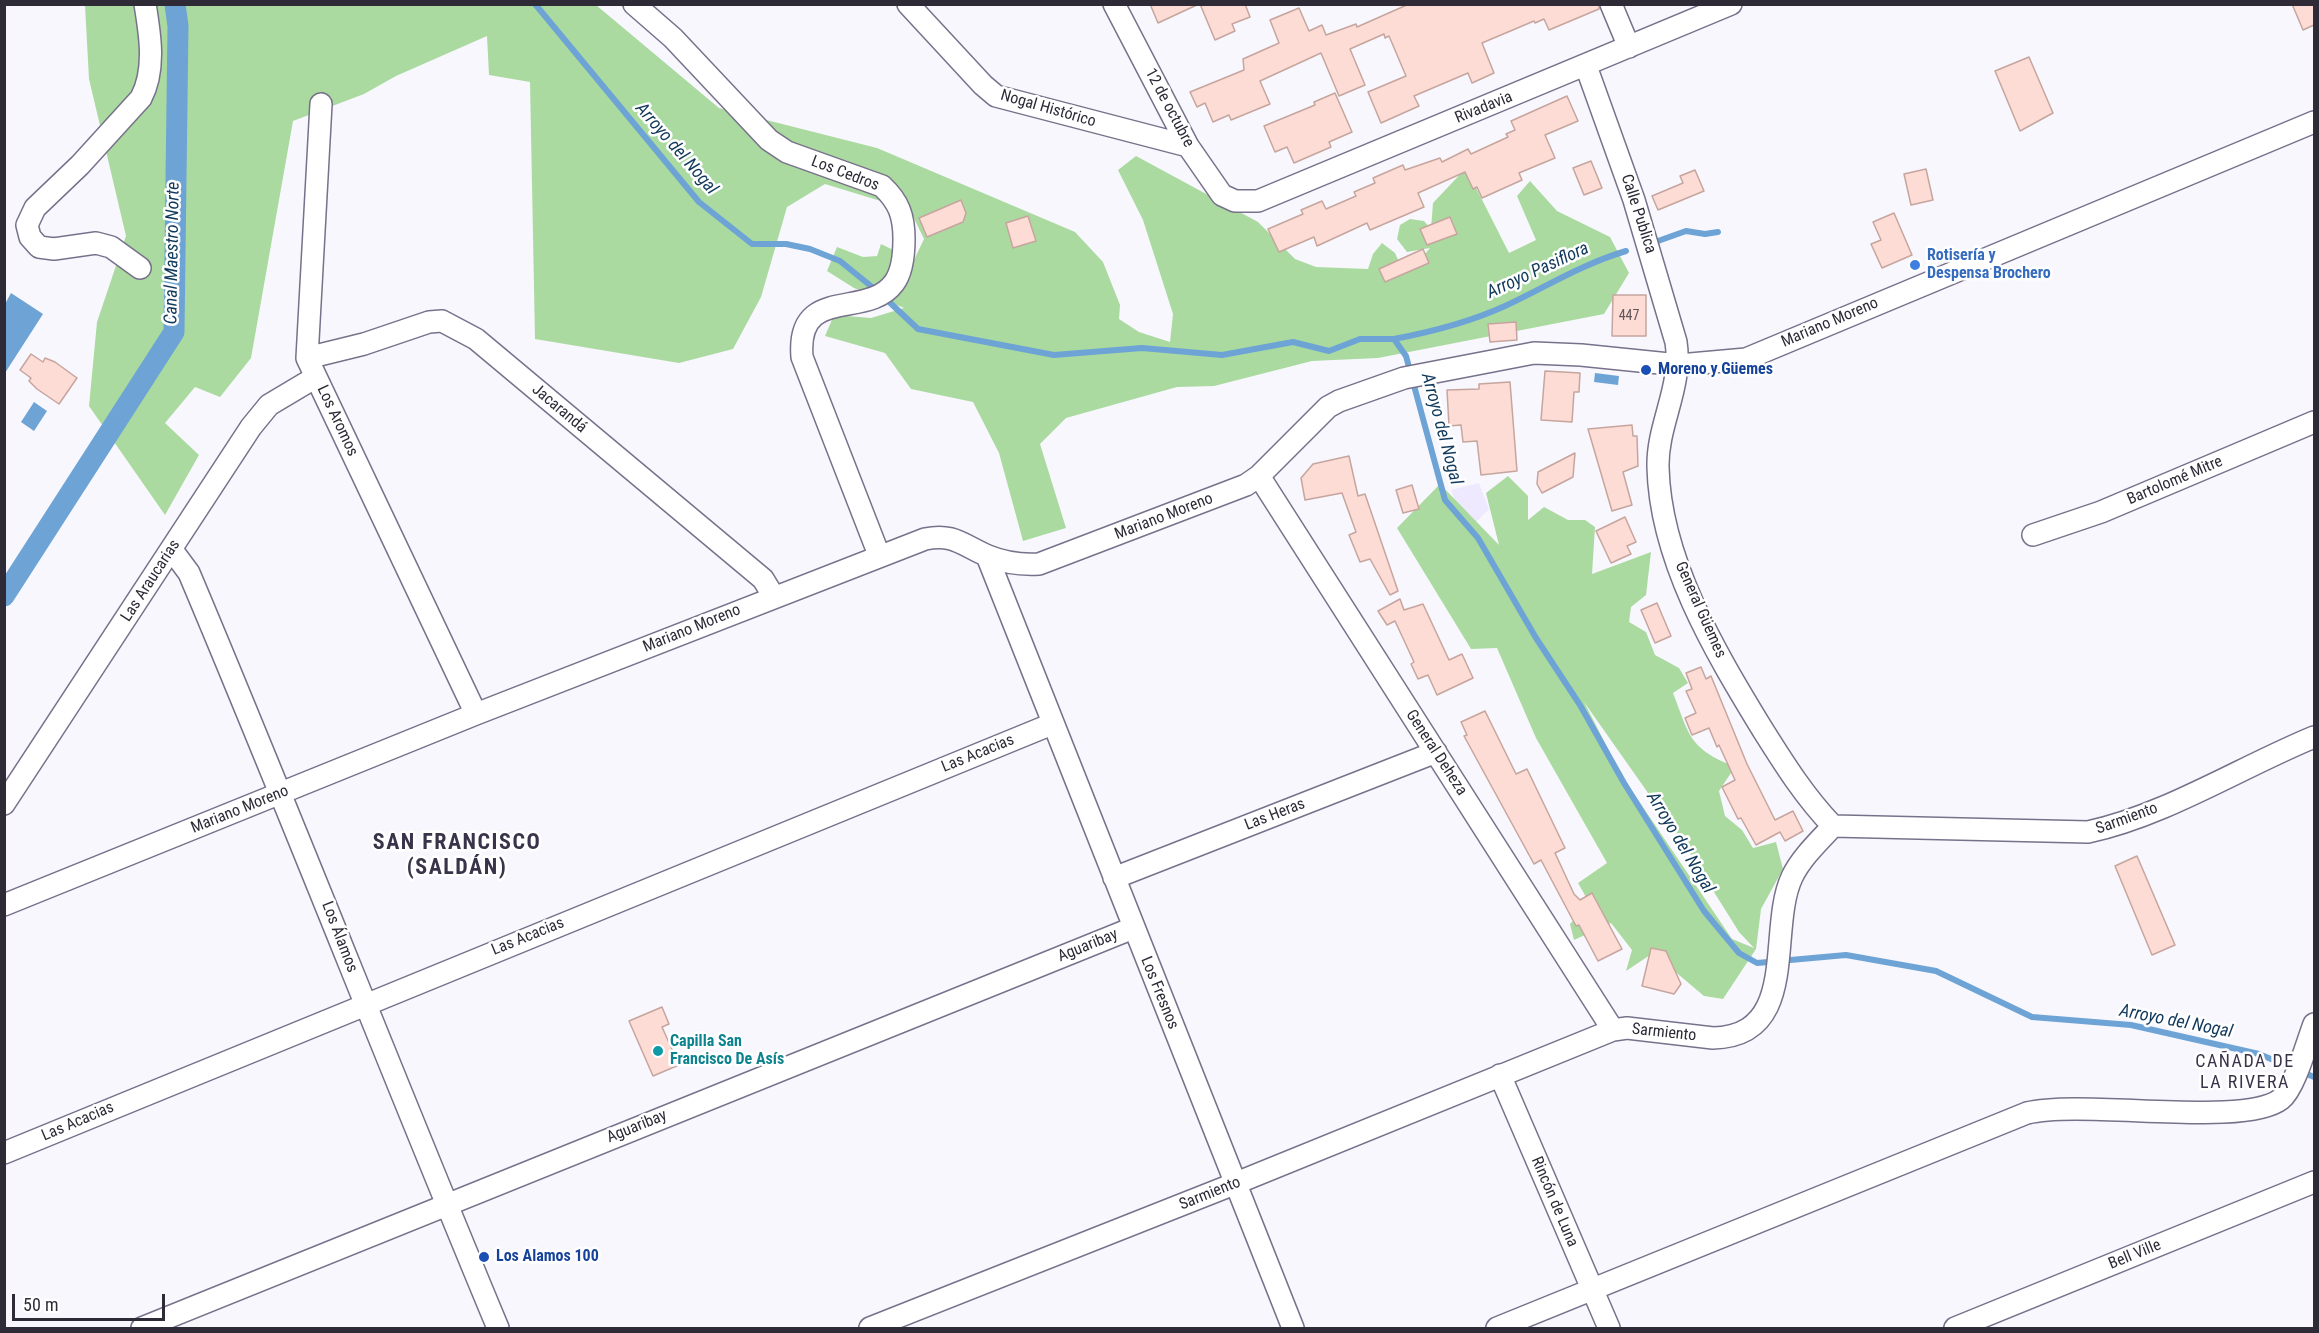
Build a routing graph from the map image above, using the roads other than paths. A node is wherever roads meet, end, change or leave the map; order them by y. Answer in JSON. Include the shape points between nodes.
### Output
{"nodes":[{"id":1,"x":145,"y":4,"type":"edge"},
{"id":2,"x":634,"y":4,"type":"edge"},
{"id":3,"x":656,"y":4,"type":"edge"},
{"id":4,"x":908,"y":4,"type":"edge"},
{"id":5,"x":1114,"y":4,"type":"edge"},
{"id":6,"x":1611,"y":4,"type":"edge"},
{"id":7,"x":1731,"y":4,"type":"edge"},
{"id":8,"x":661,"y":27,"type":"junction"},
{"id":9,"x":1629,"y":47,"type":"junction"},
{"id":10,"x":1586,"y":66,"type":"junction"},
{"id":11,"x":321,"y":104,"type":"dead end"},
{"id":12,"x":2314,"y":122,"type":"edge"},
{"id":13,"x":1188,"y":146,"type":"junction"},
{"id":14,"x":1235,"y":201,"type":"joint"},
{"id":15,"x":140,"y":268,"type":"dead end"},
{"id":16,"x":307,"y":358,"type":"junction"},
{"id":17,"x":1679,"y":365,"type":"junction"},
{"id":18,"x":316,"y":377,"type":"junction"},
{"id":19,"x":2314,"y":422,"type":"edge"},
{"id":20,"x":1259,"y":476,"type":"junction"},
{"id":21,"x":2033,"y":535,"type":"dead end"},
{"id":22,"x":172,"y":550,"type":"junction"},
{"id":23,"x":879,"y":555,"type":"junction"},
{"id":24,"x":987,"y":556,"type":"junction"},
{"id":25,"x":774,"y":597,"type":"junction"},
{"id":26,"x":476,"y":714,"type":"junction"},
{"id":27,"x":1052,"y":724,"type":"junction"},
{"id":28,"x":2314,"y":737,"type":"edge"},
{"id":29,"x":1436,"y":752,"type":"junction"},
{"id":30,"x":282,"y":793,"type":"junction"},
{"id":31,"x":4,"y":804,"type":"edge"},
{"id":32,"x":1833,"y":826,"type":"junction"},
{"id":33,"x":1114,"y":878,"type":"junction"},
{"id":34,"x":4,"y":905,"type":"edge"},
{"id":35,"x":1133,"y":928,"type":"junction"},
{"id":36,"x":364,"y":1003,"type":"junction"},
{"id":37,"x":2314,"y":1024,"type":"edge"},
{"id":38,"x":1613,"y":1030,"type":"junction"},
{"id":39,"x":1500,"y":1075,"type":"junction"},
{"id":40,"x":4,"y":1152,"type":"edge"},
{"id":41,"x":1234,"y":1185,"type":"junction"},
{"id":42,"x":2313,"y":1187,"type":"edge"},
{"id":43,"x":446,"y":1204,"type":"junction"},
{"id":44,"x":1592,"y":1290,"type":"junction"},
{"id":45,"x":1985,"y":1323,"type":"edge"},
{"id":46,"x":142,"y":1329,"type":"edge"},
{"id":47,"x":498,"y":1329,"type":"edge"},
{"id":48,"x":870,"y":1329,"type":"edge"},
{"id":49,"x":1293,"y":1329,"type":"edge"},
{"id":50,"x":1497,"y":1329,"type":"edge"},
{"id":51,"x":1609,"y":1329,"type":"edge"},
{"id":52,"x":1955,"y":1329,"type":"edge"}],
"edges":[{"from":1,"to":15,"type":"street","via":[[150,65],[141,98],[31,213],[27,225],[30,237],[39,247],[54,249],[96,243],[111,247]]},
{"from":2,"to":8,"type":"street","name":"Los Cedros"},
{"from":3,"to":8,"type":"street"},
{"from":4,"to":13,"type":"street","name":"Nogal Histórico","via":[[996,96]]},
{"from":5,"to":13,"type":"street","name":"12 de octubre"},
{"from":6,"to":9,"type":"street"},
{"from":7,"to":9,"type":"street","name":"Rivadavia"},
{"from":8,"to":23,"type":"street","name":"Los Cedros","via":[[769,140],[787,152],[882,186],[894,198],[904,220],[899,276],[880,293],[821,311],[804,330],[801,343],[802,357]]},
{"from":9,"to":10,"type":"street","name":"Rivadavia"},
{"from":10,"to":14,"type":"street","name":"Rivadavia","via":[[1258,201]]},
{"from":10,"to":17,"type":"street","name":"Calle Publica","via":[[1634,200],[1676,342]]},
{"from":11,"to":16,"type":"street","name":"Los Aromos"},
{"from":12,"to":17,"type":"street","name":"Mariano Moreno","via":[[1746,358]]},
{"from":13,"to":14,"type":"street","name":"12 de octubre","via":[[1222,195]]},
{"from":16,"to":18,"type":"street","name":"Los Aromos"},
{"from":16,"to":25,"type":"street","name":"Jacarandá","via":[[429,322],[455,326],[476,339],[763,579]]},
{"from":17,"to":20,"type":"street","name":"Mariano Moreno","via":[[1534,353],[1414,376],[1328,407]]},
{"from":17,"to":32,"type":"street","name":"General Güemes","via":[[1658,465],[1663,510],[1677,559],[1732,679],[1798,787]]},
{"from":18,"to":22,"type":"street","name":"Las Araucarias","via":[[269,405]]},
{"from":18,"to":26,"type":"street","name":"Los Aromos"},
{"from":19,"to":21,"type":"street","name":"Bartolomé Mitre","via":[[2101,512]]},
{"from":20,"to":24,"type":"street","name":"Mariano Moreno","via":[[1246,485],[1039,564],[1008,563]]},
{"from":20,"to":29,"type":"street","name":"General Deheza"},
{"from":22,"to":30,"type":"street","name":"Los Álamos","via":[[189,573]]},
{"from":22,"to":31,"type":"street","name":"Las Araucarias"},
{"from":23,"to":24,"type":"street","name":"Mariano Moreno","via":[[941,536]]},
{"from":23,"to":25,"type":"street","name":"Mariano Moreno"},
{"from":24,"to":27,"type":"street","name":"Los Fresnos"},
{"from":25,"to":26,"type":"street","name":"Mariano Moreno"},
{"from":26,"to":30,"type":"street","name":"Mariano Moreno"},
{"from":27,"to":33,"type":"street","name":"Los Fresnos"},
{"from":27,"to":36,"type":"street","name":"Las Acacias"},
{"from":28,"to":32,"type":"street","name":"Sarmiento","via":[[2137,818],[2088,832]]},
{"from":29,"to":33,"type":"street","name":"Las Heras"},
{"from":29,"to":38,"type":"street","name":"General Deheza"},
{"from":30,"to":34,"type":"street","name":"Mariano Moreno"},
{"from":30,"to":36,"type":"street","name":"Los Álamos"},
{"from":32,"to":38,"type":"street","name":"Sarmiento","via":[[1792,876],[1777,971],[1763,1014],[1742,1033],[1728,1038]]},
{"from":33,"to":35,"type":"street","name":"Los Fresnos"},
{"from":35,"to":41,"type":"street","name":"Los Fresnos"},
{"from":35,"to":43,"type":"street","name":"Aguaribay"},
{"from":36,"to":40,"type":"street","name":"Las Acacias"},
{"from":36,"to":43,"type":"street","name":"Los Álamos"},
{"from":37,"to":44,"type":"street","via":[[2283,1098],[2262,1108],[2209,1112],[2056,1107],[2027,1113]]},
{"from":38,"to":39,"type":"street","name":"Sarmiento"},
{"from":39,"to":41,"type":"street","name":"Sarmiento"},
{"from":39,"to":44,"type":"street","name":"Rincón de Luna"},
{"from":41,"to":48,"type":"street","name":"Sarmiento"},
{"from":41,"to":49,"type":"street","name":"Los Fresnos"},
{"from":42,"to":45,"type":"street","name":"Bell Ville"},
{"from":43,"to":46,"type":"street","name":"Aguaribay"},
{"from":43,"to":47,"type":"street","name":"Los Álamos"},
{"from":44,"to":50,"type":"street"},
{"from":44,"to":51,"type":"street","name":"Rincón de Luna"},
{"from":45,"to":52,"type":"street","name":"Bell Ville"}]}
